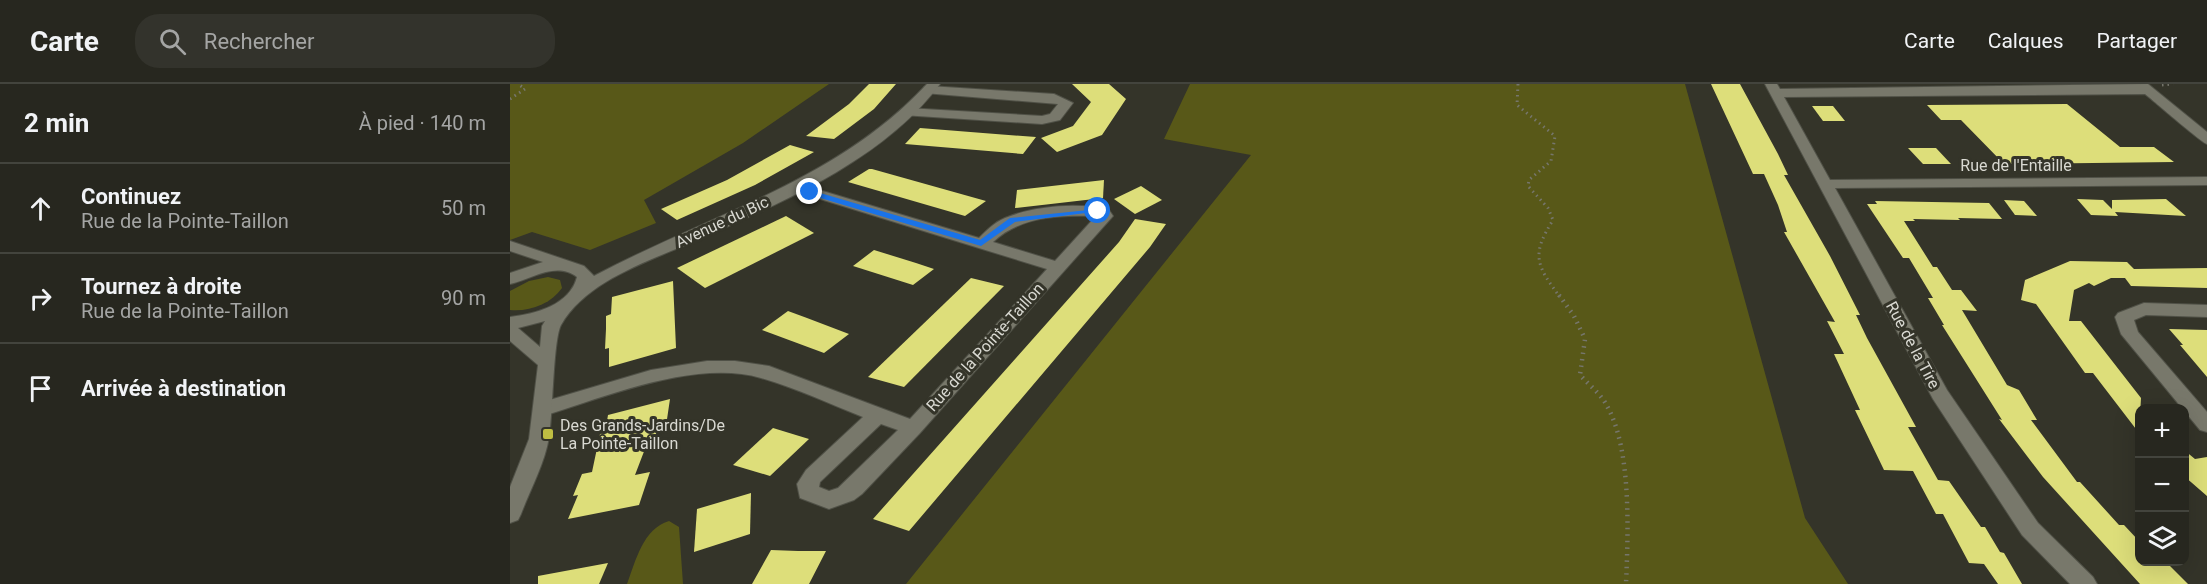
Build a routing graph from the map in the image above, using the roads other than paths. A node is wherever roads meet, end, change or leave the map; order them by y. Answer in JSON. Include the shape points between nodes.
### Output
{"nodes":[{"id":1,"x":932,"y":87,"type":"edge"},
{"id":2,"x":2144,"y":87,"type":"edge"},
{"id":3,"x":1774,"y":88,"type":"edge"},
{"id":4,"x":907,"y":112,"type":"junction"},
{"id":5,"x":2207,"y":140,"type":"edge"},
{"id":6,"x":2207,"y":181,"type":"edge"},
{"id":7,"x":1826,"y":184,"type":"junction"},
{"id":8,"x":796,"y":187,"type":"junction"},
{"id":9,"x":981,"y":243,"type":"junction"},
{"id":10,"x":510,"y":246,"type":"edge"},
{"id":11,"x":654,"y":253,"type":"junction"},
{"id":12,"x":575,"y":267,"type":"junction"},
{"id":13,"x":1057,"y":267,"type":"junction"},
{"id":14,"x":510,"y":279,"type":"edge"},
{"id":15,"x":574,"y":297,"type":"junction"},
{"id":16,"x":2207,"y":311,"type":"edge"},
{"id":17,"x":510,"y":323,"type":"edge"},
{"id":18,"x":510,"y":331,"type":"edge"},
{"id":19,"x":547,"y":363,"type":"junction"},
{"id":20,"x":543,"y":409,"type":"junction"},
{"id":21,"x":878,"y":415,"type":"junction"},
{"id":22,"x":2207,"y":425,"type":"edge"},
{"id":23,"x":913,"y":428,"type":"junction"},
{"id":24,"x":510,"y":514,"type":"edge"},
{"id":25,"x":2085,"y":584,"type":"edge"}],
"edges":[{"from":1,"to":4,"type":"street","name":"Avenue du Bic"},
{"from":1,"to":4,"type":"street","via":[[1054,98],[1066,103],[1056,117],[1042,120]]},
{"from":2,"to":3,"type":"street"},
{"from":2,"to":5,"type":"street"},
{"from":3,"to":7,"type":"street","name":"Rue de la Tire"},
{"from":4,"to":8,"type":"street","name":"Avenue du Bic","via":[[853,153]]},
{"from":6,"to":7,"type":"street","name":"Rue de l'Entaille"},
{"from":7,"to":25,"type":"street","name":"Rue de la Tire","via":[[1940,394],[2030,529]]},
{"from":8,"to":9,"type":"street","name":"Rue de la Pointe-Taillon"},
{"from":8,"to":11,"type":"street","name":"Avenue du Bic"},
{"from":9,"to":13,"type":"street","name":"Rue de la Pointe-Taillon"},
{"from":9,"to":13,"type":"street","name":"Rue de la Pointe-Taillon","via":[[1013,220],[1104,213],[1101,224]]},
{"from":10,"to":12,"type":"street"},
{"from":11,"to":12,"type":"street","name":"Avenue du Bic"},
{"from":11,"to":15,"type":"street","name":"Avenue du Bic","via":[[604,276]]},
{"from":12,"to":14,"type":"street","name":"Avenue du Bic","via":[[537,268]]},
{"from":12,"to":15,"type":"street","via":[[586,275],[586,283]]},
{"from":13,"to":23,"type":"street","name":"Rue de la Pointe-Taillon"},
{"from":15,"to":17,"type":"street","via":[[535,318]]},
{"from":15,"to":19,"type":"street","via":[[551,327]]},
{"from":16,"to":22,"type":"street","via":[[2144,309],[2124,317],[2130,334]]},
{"from":18,"to":19,"type":"street"},
{"from":19,"to":20,"type":"street"},
{"from":20,"to":21,"type":"street","via":[[678,371],[722,366],[762,371]]},
{"from":20,"to":24,"type":"street","via":[[539,439]]},
{"from":21,"to":23,"type":"street"},
{"from":21,"to":23,"type":"street","name":"Rue de la Pointe-Taillon","via":[[813,476],[808,492],[829,500],[846,494]]}]}
